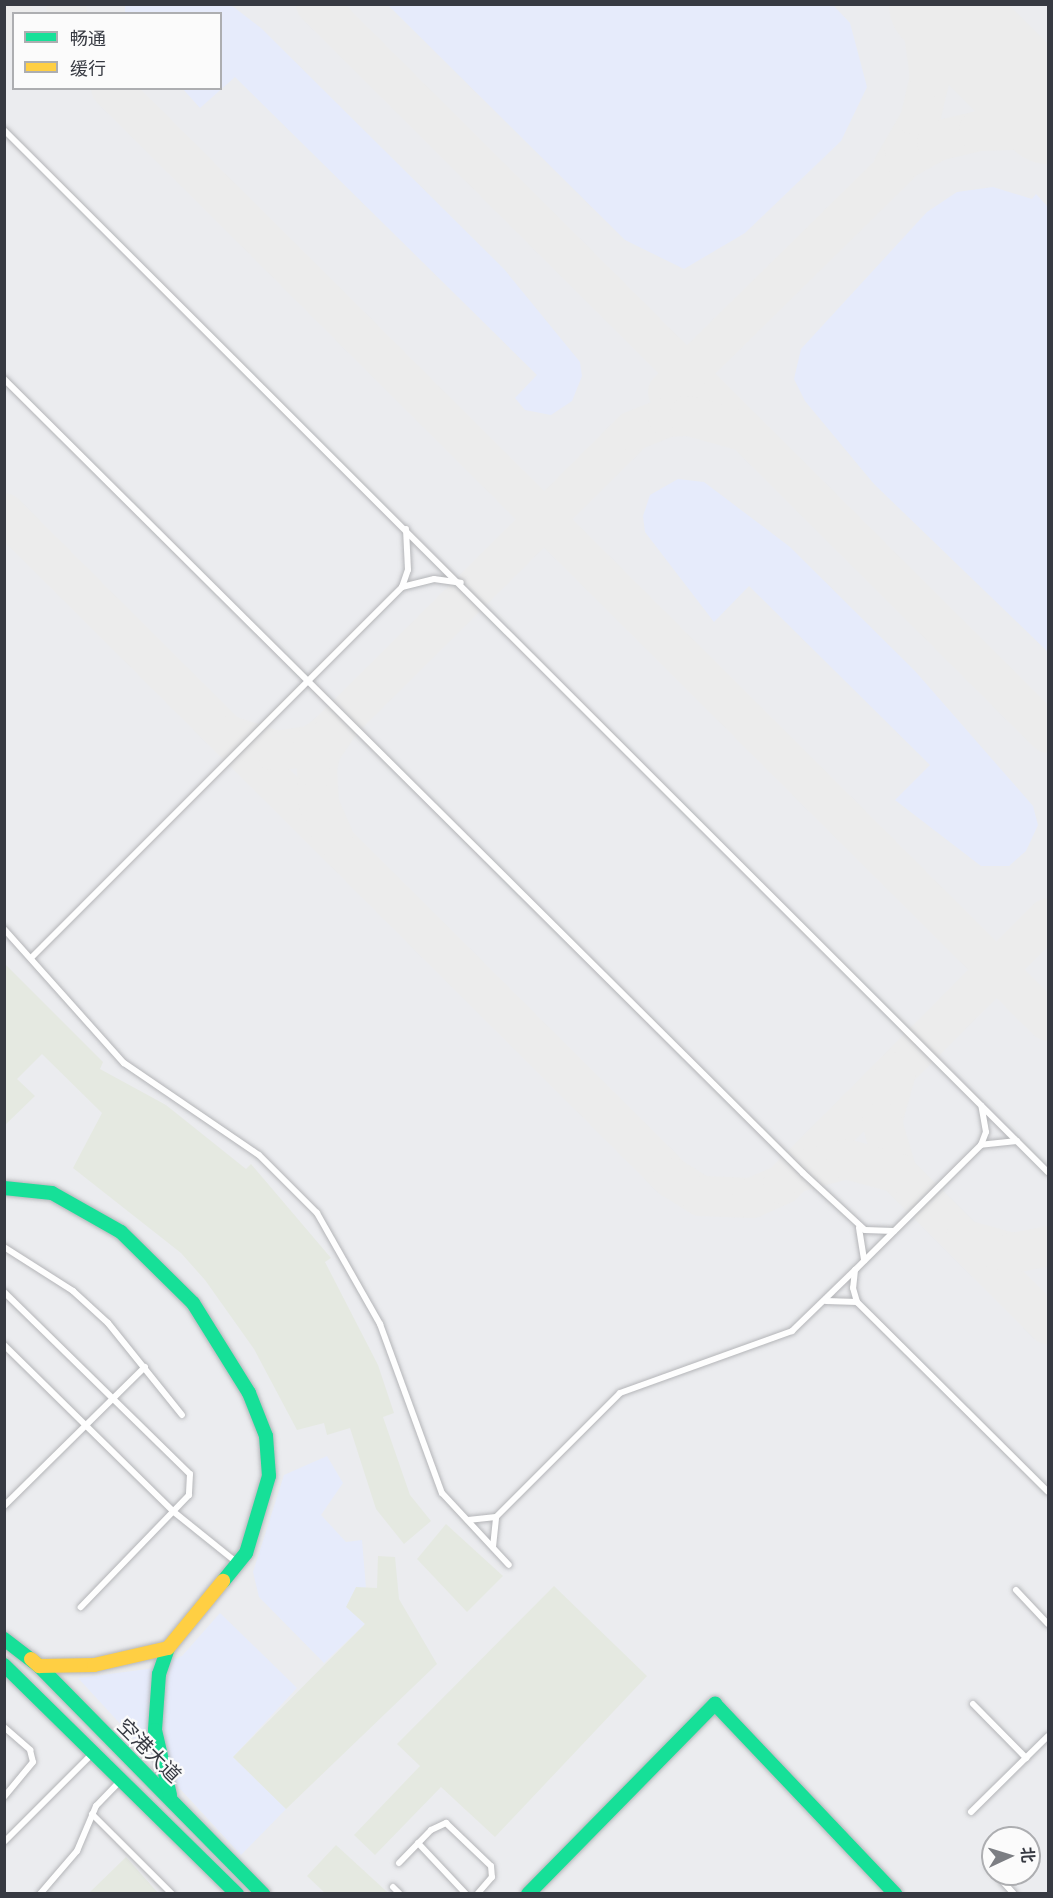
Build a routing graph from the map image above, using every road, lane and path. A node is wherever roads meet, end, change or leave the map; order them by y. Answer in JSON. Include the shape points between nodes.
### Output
{"nodes":[{"id":1,"x":4,"y":130,"type":"edge"},
{"id":2,"x":4,"y":378,"type":"edge"},
{"id":3,"x":406,"y":528,"type":"junction"},
{"id":4,"x":461,"y":583,"type":"junction"},
{"id":5,"x":402,"y":587,"type":"junction"},
{"id":6,"x":310,"y":681,"type":"junction"},
{"id":7,"x":4,"y":929,"type":"edge"},
{"id":8,"x":31,"y":958,"type":"junction"},
{"id":9,"x":980,"y":1102,"type":"junction"},
{"id":10,"x":1017,"y":1141,"type":"junction"},
{"id":11,"x":981,"y":1145,"type":"junction"},
{"id":12,"x":1048,"y":1172,"type":"edge"},
{"id":13,"x":4,"y":1188,"type":"edge"},
{"id":14,"x":857,"y":1225,"type":"junction"},
{"id":15,"x":894,"y":1231,"type":"junction"},
{"id":16,"x":4,"y":1247,"type":"edge"},
{"id":17,"x":864,"y":1261,"type":"junction"},
{"id":18,"x":855,"y":1270,"type":"junction"},
{"id":19,"x":4,"y":1292,"type":"edge"},
{"id":20,"x":825,"y":1301,"type":"junction"},
{"id":21,"x":856,"y":1302,"type":"junction"},
{"id":22,"x":4,"y":1345,"type":"edge"},
{"id":23,"x":145,"y":1366,"type":"junction"},
{"id":24,"x":114,"y":1397,"type":"junction"},
{"id":25,"x":182,"y":1415,"type":"dead end"},
{"id":26,"x":86,"y":1425,"type":"junction"},
{"id":27,"x":1048,"y":1492,"type":"edge"},
{"id":28,"x":4,"y":1506,"type":"edge"},
{"id":29,"x":174,"y":1512,"type":"junction"},
{"id":30,"x":495,"y":1517,"type":"junction"},
{"id":31,"x":468,"y":1520,"type":"junction"},
{"id":32,"x":494,"y":1548,"type":"junction"},
{"id":33,"x":238,"y":1563,"type":"junction"},
{"id":34,"x":509,"y":1564,"type":"dead end"},
{"id":35,"x":1016,"y":1590,"type":"dead end"},
{"id":36,"x":81,"y":1607,"type":"dead end"},
{"id":37,"x":1048,"y":1624,"type":"edge"},
{"id":38,"x":4,"y":1632,"type":"edge"},
{"id":39,"x":4,"y":1639,"type":"edge"},
{"id":40,"x":168,"y":1648,"type":"junction"},
{"id":41,"x":4,"y":1651,"type":"edge"},
{"id":42,"x":4,"y":1665,"type":"edge"},
{"id":43,"x":39,"y":1666,"type":"junction"},
{"id":44,"x":973,"y":1704,"type":"dead end"},
{"id":45,"x":4,"y":1728,"type":"edge"},
{"id":46,"x":1048,"y":1736,"type":"edge"},
{"id":47,"x":92,"y":1754,"type":"junction"},
{"id":48,"x":1026,"y":1758,"type":"junction"},
{"id":49,"x":120,"y":1780,"type":"junction"},
{"id":50,"x":4,"y":1797,"type":"edge"},
{"id":51,"x":174,"y":1803,"type":"junction"},
{"id":52,"x":971,"y":1812,"type":"dead end"},
{"id":53,"x":92,"y":1814,"type":"junction"},
{"id":54,"x":4,"y":1842,"type":"edge"},
{"id":55,"x":418,"y":1843,"type":"junction"},
{"id":56,"x":399,"y":1863,"type":"dead end"},
{"id":57,"x":393,"y":1887,"type":"dead end"},
{"id":58,"x":40,"y":1893,"type":"edge"},
{"id":59,"x":172,"y":1893,"type":"edge"},
{"id":60,"x":237,"y":1893,"type":"edge"},
{"id":61,"x":263,"y":1893,"type":"edge"},
{"id":62,"x":400,"y":1893,"type":"edge"},
{"id":63,"x":466,"y":1893,"type":"edge"},
{"id":64,"x":477,"y":1893,"type":"edge"},
{"id":65,"x":528,"y":1893,"type":"edge"},
{"id":66,"x":895,"y":1893,"type":"edge"}],
"edges":[{"from":1,"to":3,"type":"lane"},
{"from":2,"to":6,"type":"lane"},
{"from":3,"to":4,"type":"lane"},
{"from":3,"to":5,"type":"lane","via":[[408,570]]},
{"from":4,"to":5,"type":"lane","via":[[426,579]]},
{"from":4,"to":9,"type":"lane"},
{"from":5,"to":6,"type":"lane"},
{"from":6,"to":8,"type":"lane"},
{"from":6,"to":14,"type":"lane"},
{"from":7,"to":8,"type":"lane"},
{"from":8,"to":31,"type":"lane","via":[[124,1063],[259,1155],[317,1213],[380,1324],[428,1466],[442,1493]]},
{"from":9,"to":10,"type":"lane"},
{"from":9,"to":11,"type":"lane","via":[[986,1117]]},
{"from":10,"to":11,"type":"lane"},
{"from":10,"to":12,"type":"lane"},
{"from":11,"to":15,"type":"lane"},
{"from":13,"to":33,"type":"street","via":[[52,1193],[121,1232],[193,1303],[228,1354],[266,1436],[269,1476],[259,1520]]},
{"from":14,"to":15,"type":"lane","via":[[876,1233]]},
{"from":14,"to":17,"type":"lane"},
{"from":15,"to":17,"type":"lane"},
{"from":16,"to":23,"type":"lane","via":[[73,1291]]},
{"from":17,"to":18,"type":"lane"},
{"from":18,"to":20,"type":"lane"},
{"from":18,"to":21,"type":"lane"},
{"from":19,"to":24,"type":"lane"},
{"from":20,"to":21,"type":"lane"},
{"from":20,"to":30,"type":"lane","via":[[792,1331],[620,1393]]},
{"from":21,"to":27,"type":"lane"},
{"from":22,"to":26,"type":"lane"},
{"from":23,"to":24,"type":"lane"},
{"from":23,"to":25,"type":"lane"},
{"from":24,"to":26,"type":"lane"},
{"from":24,"to":29,"type":"lane","via":[[190,1474],[193,1488]]},
{"from":26,"to":28,"type":"lane"},
{"from":26,"to":29,"type":"lane"},
{"from":29,"to":33,"type":"lane"},
{"from":29,"to":36,"type":"lane"},
{"from":30,"to":31,"type":"lane"},
{"from":30,"to":32,"type":"lane"},
{"from":31,"to":32,"type":"lane"},
{"from":32,"to":34,"type":"lane"},
{"from":33,"to":40,"type":"street"},
{"from":35,"to":37,"type":"lane"},
{"from":38,"to":43,"type":"street"},
{"from":39,"to":43,"type":"street","name":"空港大道"},
{"from":40,"to":43,"type":"street","via":[[127,1661]]},
{"from":40,"to":51,"type":"street","via":[[159,1674],[155,1730],[158,1760]]},
{"from":41,"to":43,"type":"street"},
{"from":42,"to":47,"type":"street","name":"空港大道"},
{"from":43,"to":51,"type":"street","name":"空港大道"},
{"from":44,"to":48,"type":"lane"},
{"from":45,"to":50,"type":"lane","via":[[30,1750],[33,1762]]},
{"from":46,"to":48,"type":"lane"},
{"from":47,"to":49,"type":"street","name":"空港大道"},
{"from":47,"to":54,"type":"lane"},
{"from":48,"to":52,"type":"lane"},
{"from":49,"to":53,"type":"lane"},
{"from":49,"to":60,"type":"street","name":"空港大道"},
{"from":51,"to":61,"type":"street","name":"空港大道"},
{"from":53,"to":58,"type":"lane","via":[[77,1851]]},
{"from":53,"to":59,"type":"lane"},
{"from":55,"to":56,"type":"lane"},
{"from":55,"to":63,"type":"lane"},
{"from":55,"to":64,"type":"lane","via":[[436,1826],[450,1825],[491,1866],[492,1877]]},
{"from":57,"to":62,"type":"lane"},
{"from":65,"to":66,"type":"street","via":[[715,1704]]}]}
